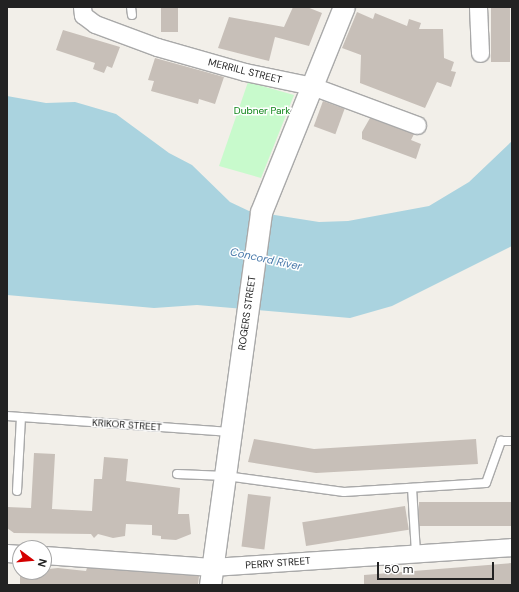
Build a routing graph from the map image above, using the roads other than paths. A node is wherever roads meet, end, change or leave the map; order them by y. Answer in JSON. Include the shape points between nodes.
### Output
{"nodes":[{"id":1,"x":82,"y":7,"type":"edge"},
{"id":2,"x":344,"y":7,"type":"edge"},
{"id":3,"x":478,"y":7,"type":"edge"},
{"id":4,"x":480,"y":53,"type":"dead end"},
{"id":5,"x":312,"y":86,"type":"junction"},
{"id":6,"x":418,"y":125,"type":"dead end"},
{"id":7,"x":7,"y":416,"type":"edge"},
{"id":8,"x":21,"y":418,"type":"junction"},
{"id":9,"x":233,"y":432,"type":"junction"},
{"id":10,"x":512,"y":441,"type":"edge"},
{"id":11,"x":177,"y":474,"type":"dead end"},
{"id":12,"x":226,"y":476,"type":"junction"},
{"id":13,"x":412,"y":488,"type":"junction"},
{"id":14,"x":17,"y":491,"type":"dead end"},
{"id":15,"x":512,"y":547,"type":"edge"},
{"id":16,"x":416,"y":554,"type":"junction"},
{"id":17,"x":52,"y":556,"type":"edge"},
{"id":18,"x":211,"y":576,"type":"edge"}],
"edges":[{"from":1,"to":5,"type":"street","name":"MERRILL STREET","via":[[83,15],[95,24],[157,47],[245,72]]},
{"from":2,"to":5,"type":"street","name":"ROGERS STREET"},
{"from":3,"to":4,"type":"street"},
{"from":5,"to":6,"type":"street","name":"MERRILL STREET"},
{"from":5,"to":9,"type":"street","name":"ROGERS STREET","via":[[261,212],[237,384]]},
{"from":7,"to":8,"type":"lane","name":"KRIKOR STREET"},
{"from":8,"to":9,"type":"lane","name":"KRIKOR STREET"},
{"from":8,"to":14,"type":"lane"},
{"from":9,"to":12,"type":"street","name":"ROGERS STREET"},
{"from":10,"to":13,"type":"lane","via":[[501,441],[486,483]]},
{"from":11,"to":12,"type":"lane"},
{"from":12,"to":13,"type":"lane","via":[[311,490]]},
{"from":12,"to":18,"type":"street","name":"ROGERS STREET"},
{"from":13,"to":16,"type":"lane"},
{"from":15,"to":16,"type":"street","name":"PERRY STREET"},
{"from":16,"to":18,"type":"street","name":"PERRY STREET"},
{"from":17,"to":18,"type":"street","name":"PERRY STREET"}]}
